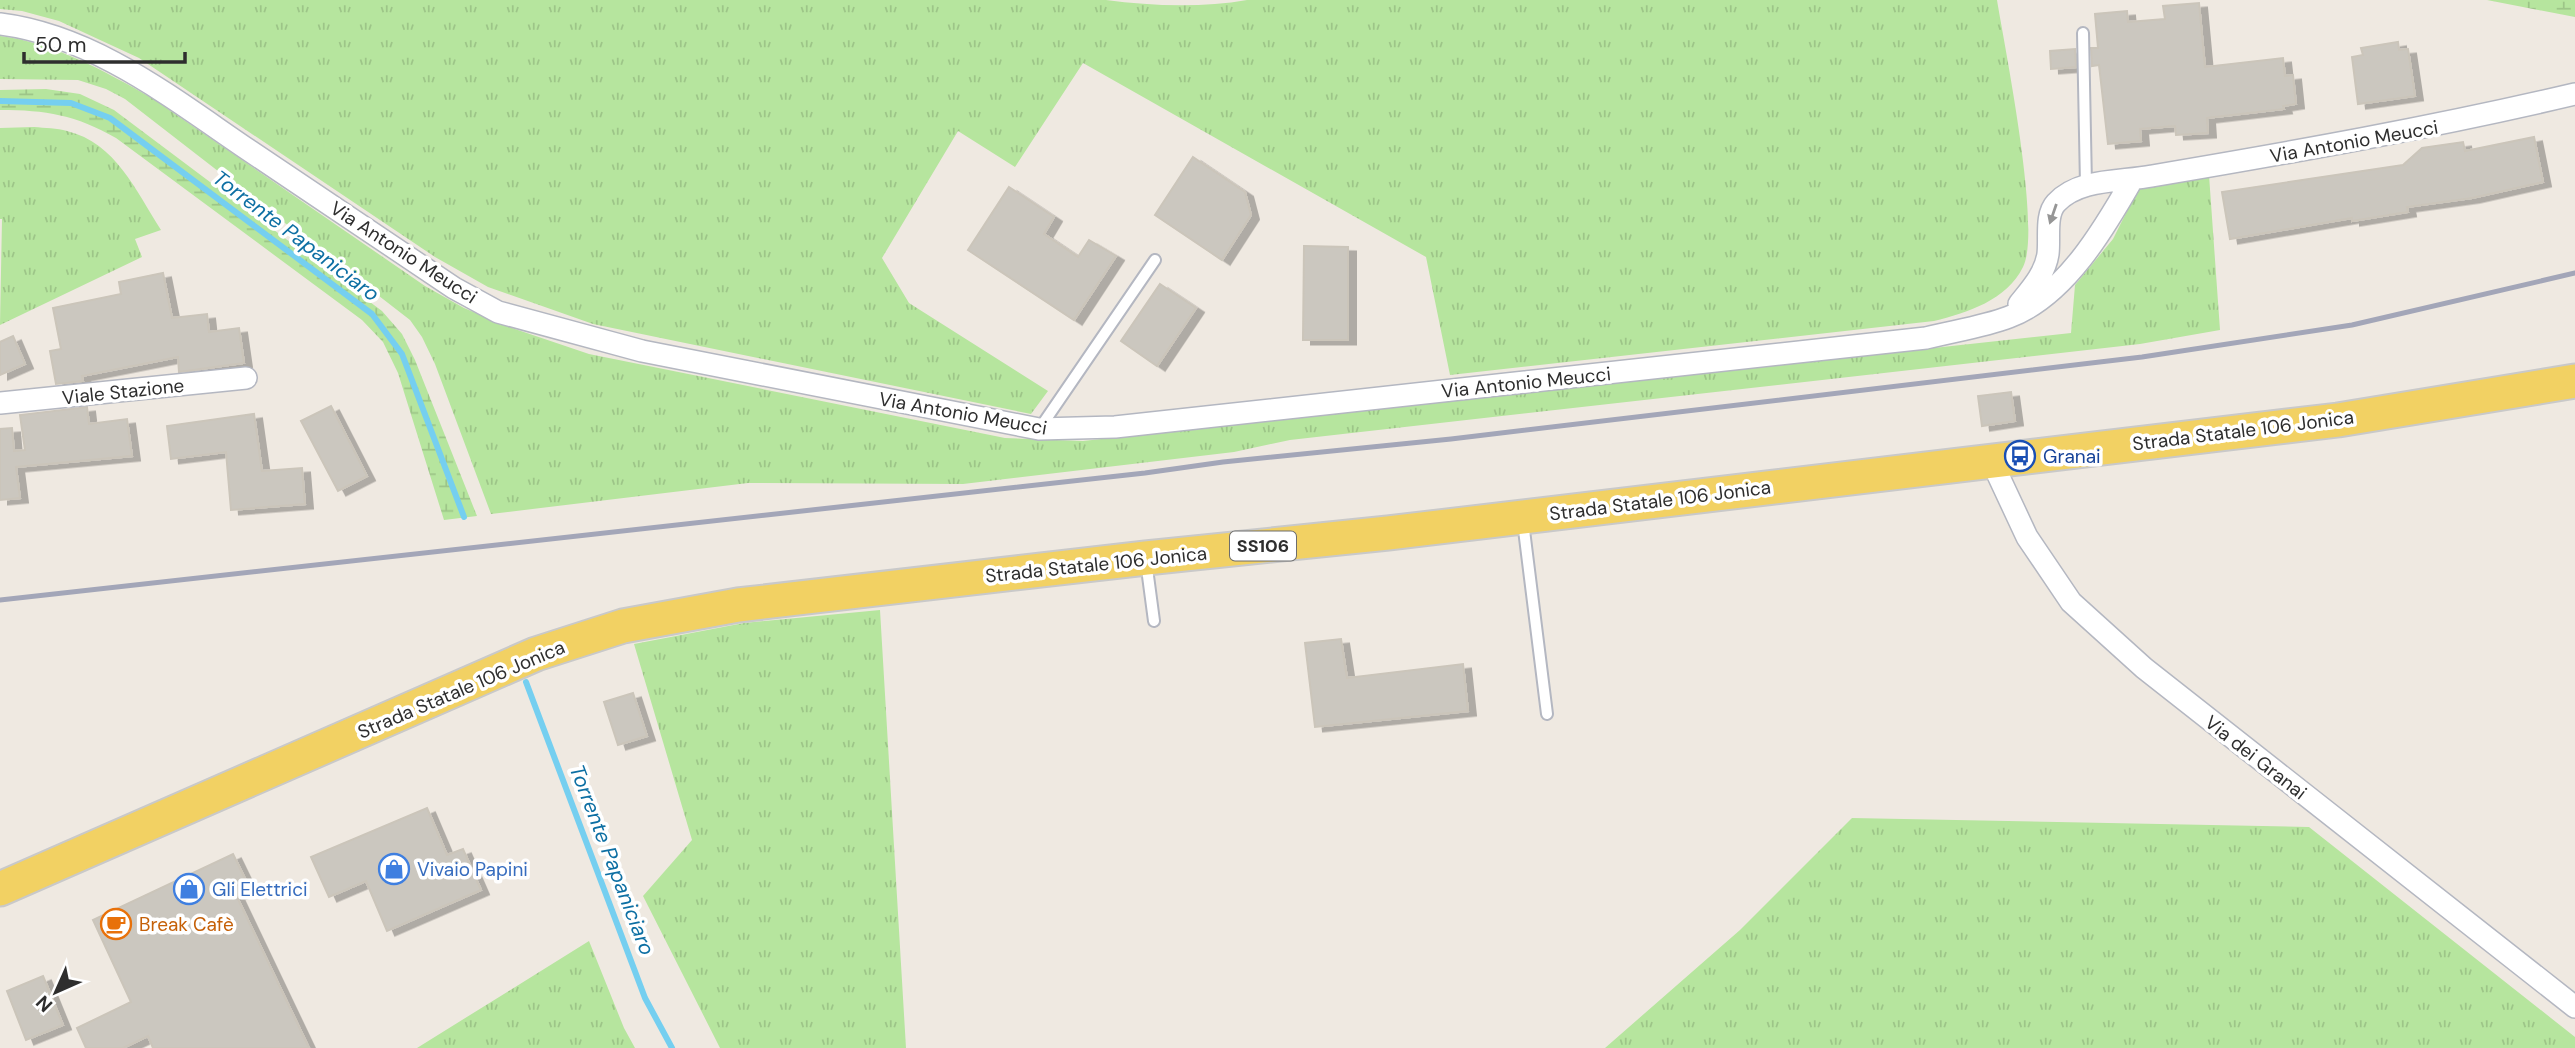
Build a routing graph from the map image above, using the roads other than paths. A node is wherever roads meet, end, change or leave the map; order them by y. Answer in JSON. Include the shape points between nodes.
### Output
{"nodes":[{"id":1,"x":0,"y":24,"type":"edge"},
{"id":2,"x":2083,"y":33,"type":"dead end"},
{"id":3,"x":2575,"y":94,"type":"edge"},
{"id":4,"x":2132,"y":180,"type":"junction"},
{"id":5,"x":2086,"y":185,"type":"junction"},
{"id":6,"x":1155,"y":260,"type":"dead end"},
{"id":7,"x":2010,"y":317,"type":"junction"},
{"id":8,"x":246,"y":378,"type":"dead end"},
{"id":9,"x":2575,"y":381,"type":"edge"},
{"id":10,"x":0,"y":404,"type":"edge"},
{"id":11,"x":1039,"y":429,"type":"junction"},
{"id":12,"x":1991,"y":460,"type":"junction"},
{"id":13,"x":1522,"y":516,"type":"junction"},
{"id":14,"x":1146,"y":558,"type":"junction"},
{"id":15,"x":1154,"y":621,"type":"dead end"},
{"id":16,"x":1547,"y":714,"type":"dead end"},
{"id":17,"x":0,"y":889,"type":"edge"},
{"id":18,"x":2575,"y":1007,"type":"edge"}],
"edges":[{"from":1,"to":11,"type":"street","name":"Via Antonio Meucci","via":[[91,49],[454,288],[498,312],[642,351]]},
{"from":2,"to":5,"type":"lane"},
{"from":3,"to":4,"type":"street","name":"Via Antonio Meucci","via":[[2361,141]]},
{"from":4,"to":5,"type":"street","name":"Via Antonio Meucci"},
{"from":4,"to":7,"type":"street","name":"Via Antonio Meucci","via":[[2086,253],[2062,280],[2035,304]]},
{"from":5,"to":7,"type":"street","one_way":true,"via":[[2054,205],[2048,255],[2039,279]]},
{"from":6,"to":11,"type":"lane"},
{"from":7,"to":11,"type":"street","name":"Via Antonio Meucci","via":[[1926,338],[1129,425]]},
{"from":8,"to":10,"type":"street","name":"Viale Stazione"},
{"from":9,"to":12,"type":"main road","name":"Strada Statale 106 Jonica","number":"SS106","via":[[2338,420]]},
{"from":12,"to":13,"type":"main road","name":"Strada Statale 106 Jonica","number":"SS106"},
{"from":12,"to":18,"type":"street","name":"Via dei Granai","via":[[2027,537],[2071,602],[2144,668]]},
{"from":13,"to":14,"type":"main road","name":"Strada Statale 106 Jonica","number":"SS106"},
{"from":13,"to":16,"type":"lane"},
{"from":14,"to":15,"type":"lane"},
{"from":14,"to":17,"type":"main road","name":"Strada Statale 106 Jonica","number":"SS106","via":[[738,605],[623,626],[536,654]]}]}
